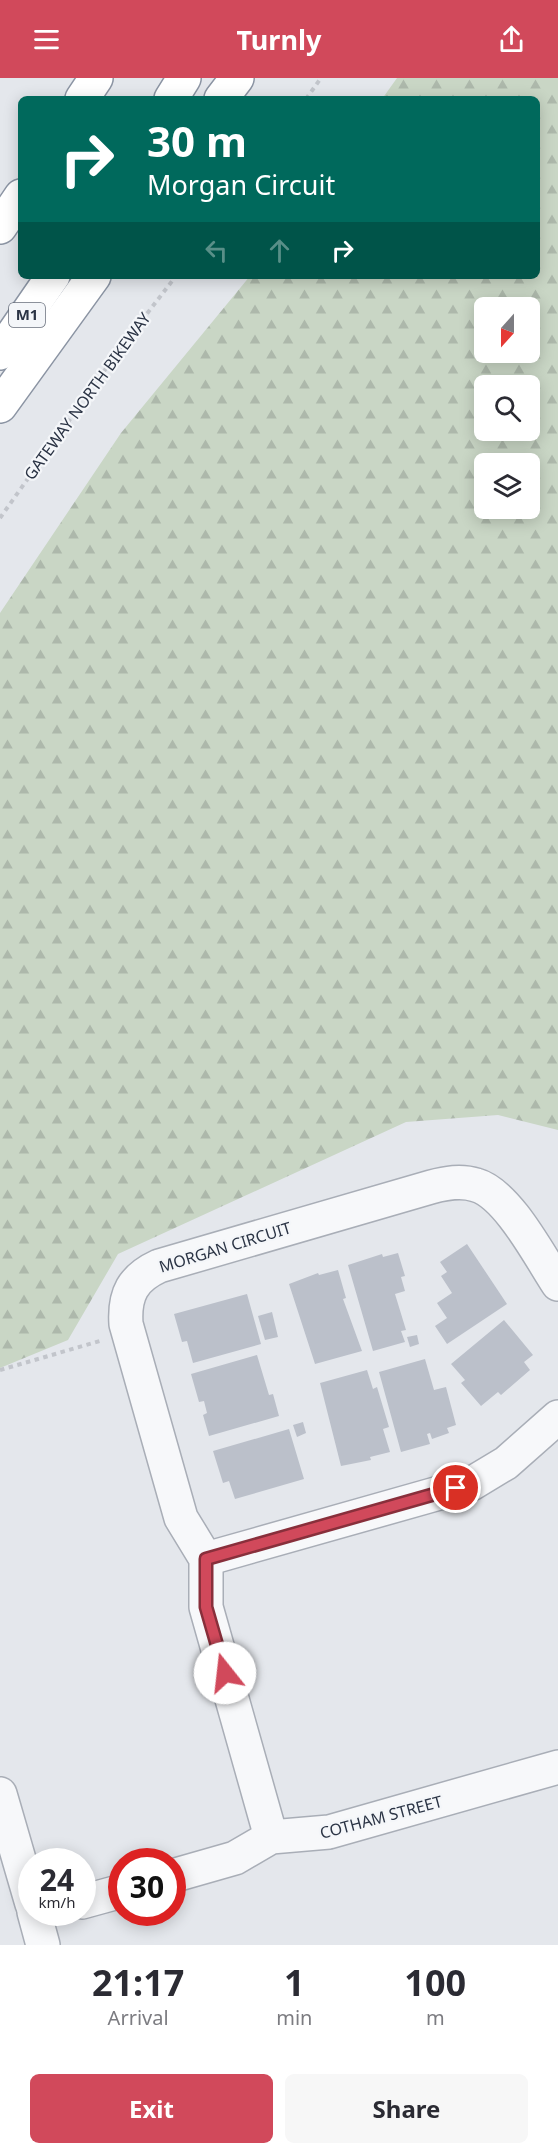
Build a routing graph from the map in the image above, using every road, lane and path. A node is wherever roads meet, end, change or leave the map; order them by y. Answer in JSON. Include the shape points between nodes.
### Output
{"nodes":[{"id":1,"x":96,"y":78,"type":"edge"},
{"id":2,"x":184,"y":78,"type":"edge"},
{"id":3,"x":237,"y":78,"type":"edge"},
{"id":4,"x":321,"y":78,"type":"edge"},
{"id":5,"x":84,"y":96,"type":"edge"},
{"id":6,"x":173,"y":96,"type":"edge"},
{"id":7,"x":223,"y":96,"type":"edge"},
{"id":8,"x":308,"y":96,"type":"edge"},
{"id":9,"x":18,"y":200,"type":"edge"},
{"id":10,"x":0,"y":227,"type":"edge"},
{"id":11,"x":51,"y":279,"type":"edge"},
{"id":12,"x":92,"y":279,"type":"edge"},
{"id":13,"x":174,"y":279,"type":"edge"},
{"id":14,"x":0,"y":353,"type":"edge"},
{"id":15,"x":0,"y":406,"type":"edge"},
{"id":16,"x":0,"y":518,"type":"edge"},
{"id":17,"x":558,"y":1284,"type":"edge"},
{"id":18,"x":126,"y":1324,"type":"junction"},
{"id":19,"x":0,"y":1370,"type":"edge"},
{"id":20,"x":558,"y":1417,"type":"edge"},
{"id":21,"x":206,"y":1559,"type":"junction"},
{"id":22,"x":558,"y":1767,"type":"edge"},
{"id":23,"x":0,"y":1794,"type":"edge"},
{"id":24,"x":271,"y":1837,"type":"junction"},
{"id":25,"x":18,"y":1850,"type":"edge"},
{"id":26,"x":186,"y":1872,"type":"edge"}],
"edges":[{"from":1,"to":5,"type":"highway"},
{"from":2,"to":6,"type":"highway"},
{"from":3,"to":7,"type":"highway"},
{"from":4,"to":8,"type":"path"},
{"from":9,"to":10,"type":"highway"},
{"from":11,"to":14,"type":"highway","number":"M1"},
{"from":12,"to":15,"type":"highway"},
{"from":13,"to":16,"type":"path","name":"GATEWAY NORTH BIKEWAY"},
{"from":17,"to":18,"type":"street","name":"MORGAN CIRCUIT","via":[[500,1200],[478,1185],[449,1183],[159,1266],[131,1287]]},
{"from":18,"to":19,"type":"path","via":[[98,1342]]},
{"from":18,"to":21,"type":"street","name":"MORGAN CIRCUIT","via":[[181,1518]]},
{"from":20,"to":21,"type":"street","via":[[506,1463],[471,1484]]},
{"from":21,"to":24,"type":"street","via":[[206,1607]]},
{"from":22,"to":24,"type":"street","name":"COTHAM STREET","via":[[330,1832]]},
{"from":23,"to":25,"type":"street"},
{"from":24,"to":26,"type":"street","name":"COTHAM STREET","via":[[235,1858]]}]}
